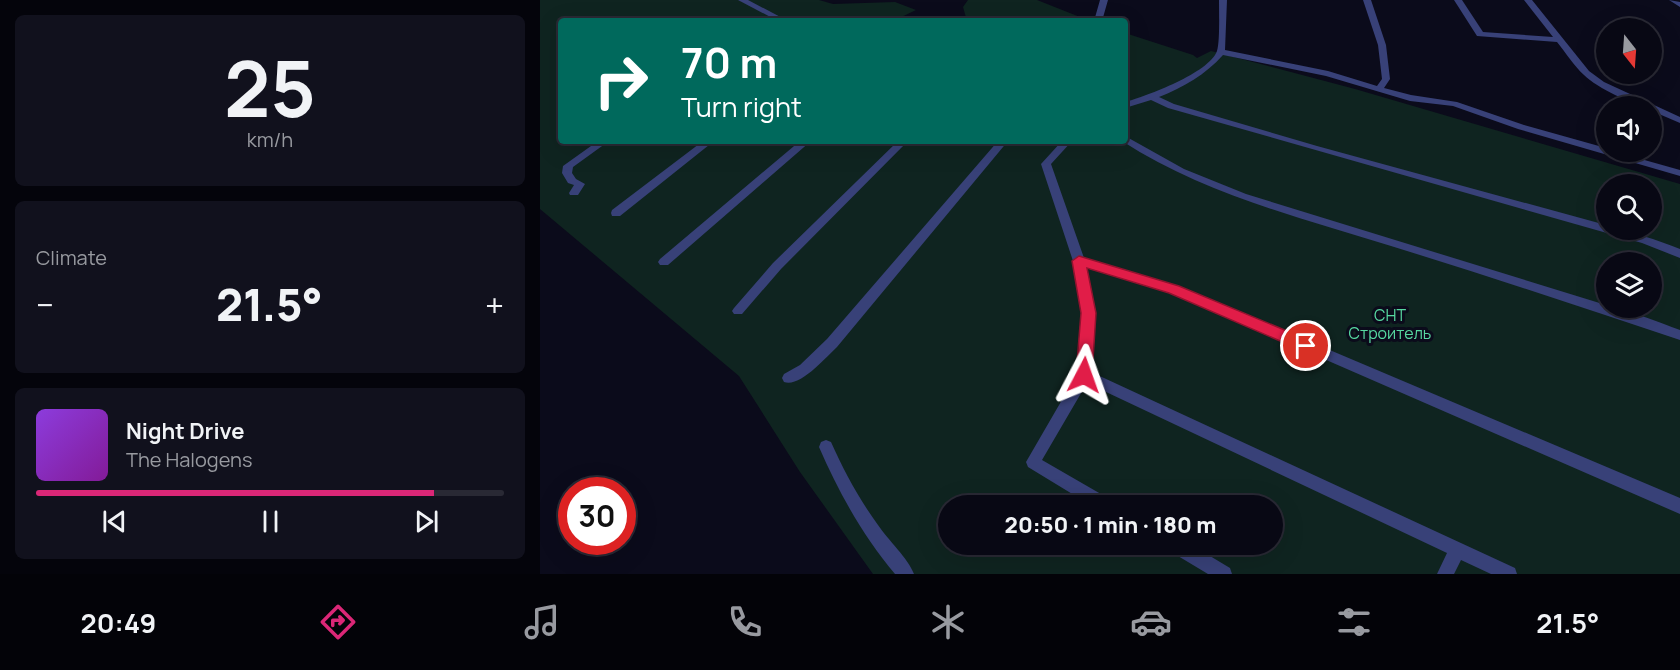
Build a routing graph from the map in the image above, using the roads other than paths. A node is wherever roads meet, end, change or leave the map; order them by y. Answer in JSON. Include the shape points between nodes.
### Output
{"nodes":[{"id":1,"x":742,"y":0,"type":"edge"},
{"id":2,"x":1104,"y":0,"type":"edge"},
{"id":3,"x":1223,"y":0,"type":"edge"},
{"id":4,"x":1367,"y":0,"type":"edge"},
{"id":5,"x":1458,"y":0,"type":"edge"},
{"id":6,"x":1528,"y":0,"type":"edge"},
{"id":7,"x":1673,"y":0,"type":"edge"},
{"id":8,"x":1680,"y":5,"type":"edge"},
{"id":9,"x":778,"y":18,"type":"edge"},
{"id":10,"x":1099,"y":18,"type":"edge"},
{"id":11,"x":1559,"y":39,"type":"junction"},
{"id":12,"x":1221,"y":52,"type":"junction"},
{"id":13,"x":1378,"y":90,"type":"junction"},
{"id":14,"x":1627,"y":96,"type":"edge"},
{"id":15,"x":1153,"y":97,"type":"junction"},
{"id":16,"x":1128,"y":104,"type":"edge"},
{"id":17,"x":1662,"y":112,"type":"edge"},
{"id":18,"x":1680,"y":120,"type":"edge"},
{"id":19,"x":1128,"y":141,"type":"edge"},
{"id":20,"x":600,"y":144,"type":"edge"},
{"id":21,"x":705,"y":144,"type":"edge"},
{"id":22,"x":802,"y":144,"type":"edge"},
{"id":23,"x":900,"y":144,"type":"edge"},
{"id":24,"x":1000,"y":144,"type":"edge"},
{"id":25,"x":1064,"y":144,"type":"edge"},
{"id":26,"x":1596,"y":149,"type":"edge"},
{"id":27,"x":1642,"y":162,"type":"edge"},
{"id":28,"x":1680,"y":173,"type":"edge"},
{"id":29,"x":574,"y":193,"type":"dead end"},
{"id":30,"x":616,"y":213,"type":"dead end"},
{"id":31,"x":1596,"y":226,"type":"edge"},
{"id":32,"x":1645,"y":240,"type":"edge"},
{"id":33,"x":1680,"y":254,"type":"edge"},
{"id":34,"x":1079,"y":261,"type":"junction"},
{"id":35,"x":664,"y":262,"type":"dead end"},
{"id":36,"x":738,"y":311,"type":"dead end"},
{"id":37,"x":1680,"y":335,"type":"edge"},
{"id":38,"x":1084,"y":375,"type":"junction"},
{"id":39,"x":789,"y":378,"type":"dead end"},
{"id":40,"x":826,"y":447,"type":"dead end"},
{"id":41,"x":1088,"y":495,"type":"edge"},
{"id":42,"x":1680,"y":506,"type":"edge"},
{"id":43,"x":1457,"y":550,"type":"junction"},
{"id":44,"x":1192,"y":555,"type":"edge"},
{"id":45,"x":906,"y":574,"type":"edge"},
{"id":46,"x":1224,"y":574,"type":"edge"},
{"id":47,"x":1445,"y":574,"type":"edge"},
{"id":48,"x":1509,"y":574,"type":"edge"}],
"edges":[{"from":1,"to":9,"type":"street"},
{"from":2,"to":10,"type":"street"},
{"from":3,"to":12,"type":"street"},
{"from":4,"to":13,"type":"street","via":[[1382,45],[1386,79]]},
{"from":5,"to":11,"type":"street","via":[[1480,34]]},
{"from":6,"to":11,"type":"street"},
{"from":7,"to":8,"type":"street"},
{"from":11,"to":14,"type":"street","via":[[1586,73]]},
{"from":12,"to":13,"type":"street","via":[[1328,74]]},
{"from":12,"to":15,"type":"street","via":[[1185,81]]},
{"from":13,"to":26,"type":"street","via":[[1410,99],[1454,104]]},
{"from":15,"to":16,"type":"street"},
{"from":15,"to":31,"type":"street","via":[[1171,106],[1292,142]]},
{"from":17,"to":18,"type":"street"},
{"from":19,"to":37,"type":"street","via":[[1151,157],[1278,207],[1580,299]]},
{"from":20,"to":29,"type":"street","via":[[568,166],[572,181],[580,184]]},
{"from":21,"to":30,"type":"street"},
{"from":22,"to":35,"type":"street"},
{"from":23,"to":36,"type":"street","via":[[777,266]]},
{"from":24,"to":39,"type":"street","via":[[832,343],[805,369]]},
{"from":25,"to":34,"type":"street","via":[[1046,164]]},
{"from":27,"to":28,"type":"street"},
{"from":32,"to":33,"type":"street"},
{"from":34,"to":38,"type":"street","via":[[1089,313]]},
{"from":34,"to":42,"type":"street","via":[[1174,289]]},
{"from":38,"to":41,"type":"street","via":[[1033,462]]},
{"from":38,"to":43,"type":"street"},
{"from":40,"to":45,"type":"street","via":[[836,472],[863,516]]},
{"from":43,"to":47,"type":"street"},
{"from":43,"to":48,"type":"street"},
{"from":44,"to":46,"type":"street"}]}
